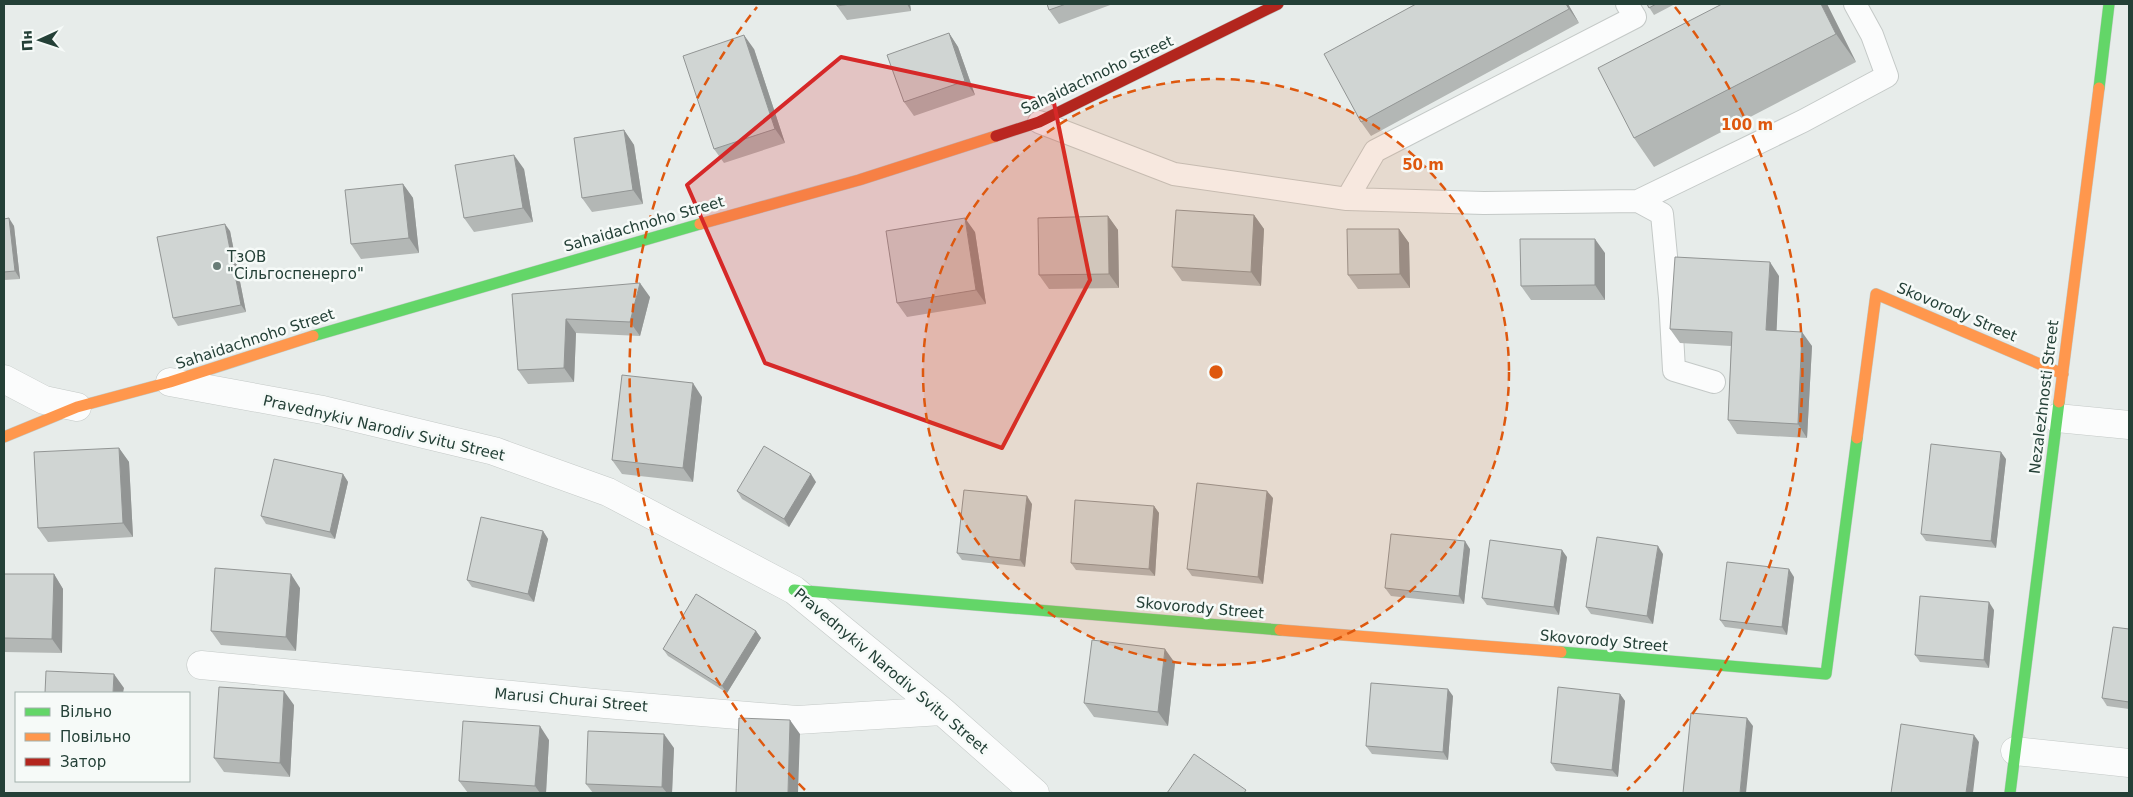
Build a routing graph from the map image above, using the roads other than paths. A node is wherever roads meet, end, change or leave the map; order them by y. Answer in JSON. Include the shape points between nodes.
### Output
{"nodes":[{"id":1,"x":1278,"y":4,"type":"edge"},
{"id":2,"x":1627,"y":4,"type":"edge"},
{"id":3,"x":1855,"y":4,"type":"edge"},
{"id":4,"x":2109,"y":4,"type":"edge"},
{"id":5,"x":1039,"y":122,"type":"junction"},
{"id":6,"x":1347,"y":199,"type":"junction"},
{"id":7,"x":1638,"y":201,"type":"junction"},
{"id":8,"x":2063,"y":374,"type":"junction"},
{"id":9,"x":4,"y":379,"type":"edge"},
{"id":10,"x":170,"y":382,"type":"junction"},
{"id":11,"x":1714,"y":382,"type":"dead end"},
{"id":12,"x":77,"y":407,"type":"junction"},
{"id":13,"x":2056,"y":418,"type":"junction"},
{"id":14,"x":2129,"y":425,"type":"edge"},
{"id":15,"x":4,"y":436,"type":"edge"},
{"id":16,"x":794,"y":590,"type":"junction"},
{"id":17,"x":201,"y":665,"type":"dead end"},
{"id":18,"x":942,"y":711,"type":"junction"},
{"id":19,"x":2015,"y":751,"type":"junction"},
{"id":20,"x":2129,"y":763,"type":"edge"},
{"id":21,"x":1035,"y":793,"type":"edge"},
{"id":22,"x":2010,"y":793,"type":"edge"}],
"edges":[{"from":1,"to":5,"type":"street","name":"Sahaidachnoho Street"},
{"from":2,"to":6,"type":"lane","via":[[1635,17],[1375,151]]},
{"from":3,"to":7,"type":"lane","via":[[1872,35],[1887,76],[1803,121]]},
{"from":4,"to":8,"type":"street","name":"Nezalezhnosti Street"},
{"from":5,"to":6,"type":"lane","via":[[1174,174]]},
{"from":5,"to":10,"type":"street","name":"Sahaidachnoho Street","via":[[859,180],[351,324]]},
{"from":6,"to":7,"type":"lane","via":[[1484,203]]},
{"from":7,"to":11,"type":"lane","via":[[1662,214],[1674,370]]},
{"from":8,"to":13,"type":"street","name":"Nezalezhnosti Street"},
{"from":8,"to":16,"type":"street","name":"Skovorody Street","via":[[1876,294],[1826,674]]},
{"from":9,"to":12,"type":"street","via":[[44,400]]},
{"from":10,"to":12,"type":"street","name":"Sahaidachnoho Street"},
{"from":10,"to":16,"type":"street","name":"Pravednykiv Narodiv Svitu Street","via":[[322,410],[494,451],[608,492]]},
{"from":12,"to":15,"type":"street","name":"Sahaidachnoho Street"},
{"from":13,"to":14,"type":"street"},
{"from":13,"to":19,"type":"street","name":"Nezalezhnosti Street"},
{"from":16,"to":18,"type":"street","name":"Pravednykiv Narodiv Svitu Street"},
{"from":17,"to":18,"type":"street","name":"Marusi Churai Street","via":[[797,720]]},
{"from":18,"to":21,"type":"street","name":"Pravednykiv Narodiv Svitu Street"},
{"from":19,"to":20,"type":"street"},
{"from":19,"to":22,"type":"street","name":"Nezalezhnosti Street"}]}
